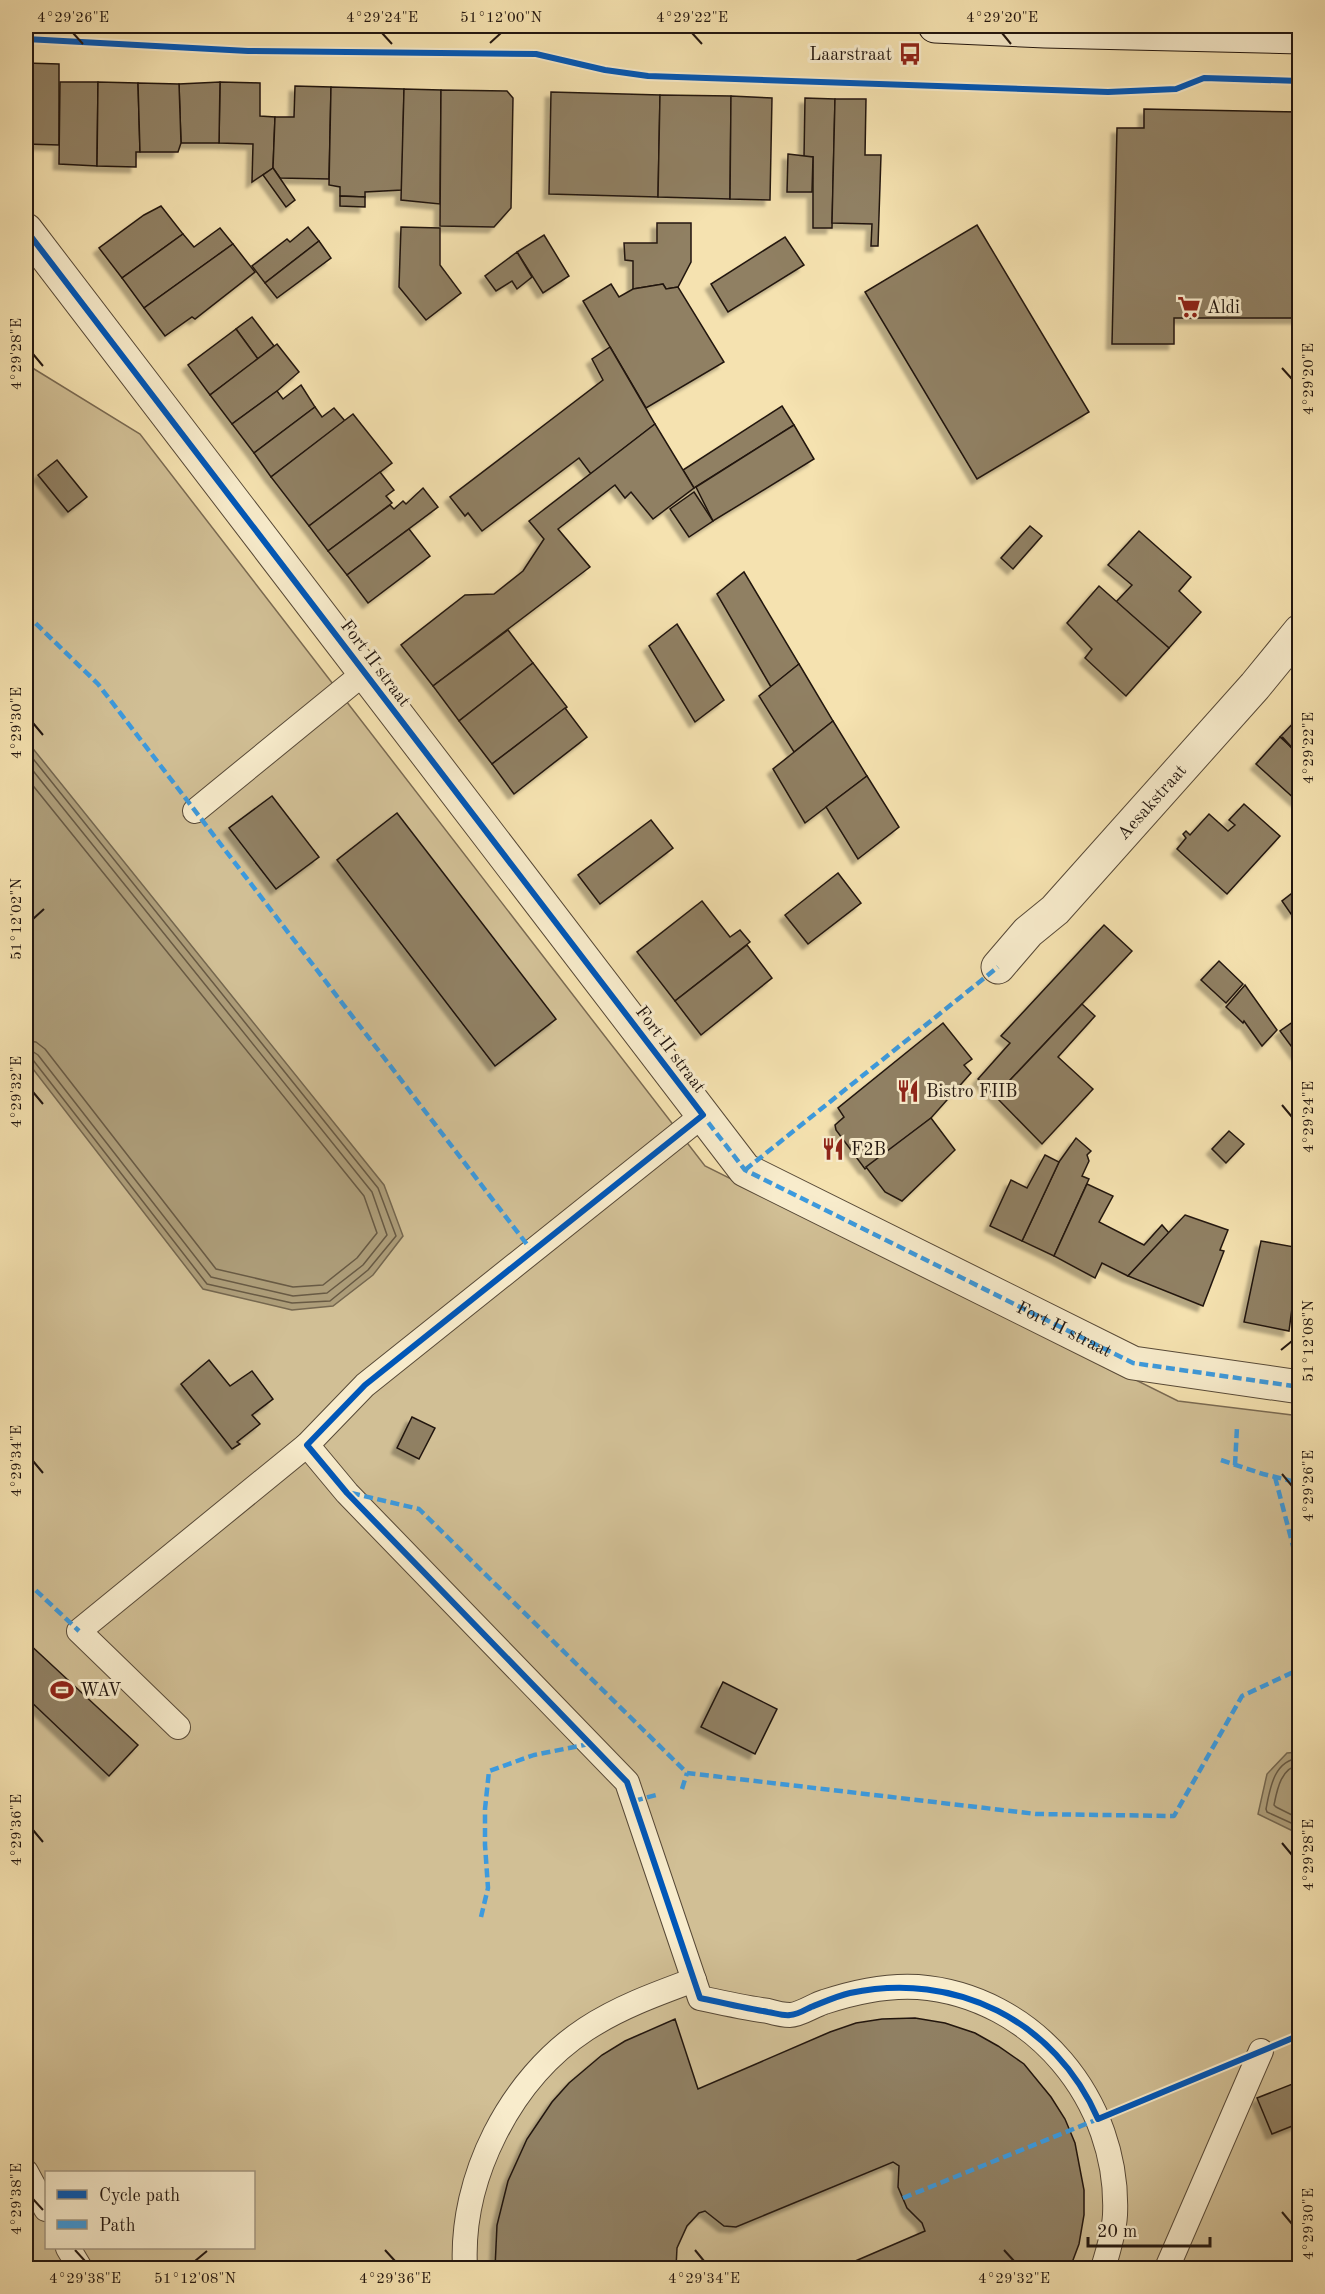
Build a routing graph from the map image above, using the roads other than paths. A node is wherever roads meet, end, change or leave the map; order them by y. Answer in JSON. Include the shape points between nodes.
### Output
{"nodes":[{"id":1,"x":935,"y":26,"type":"edge"},
{"id":2,"x":1299,"y":37,"type":"edge"},
{"id":3,"x":26,"y":230,"type":"edge"},
{"id":4,"x":1299,"y":631,"type":"edge"},
{"id":5,"x":364,"y":673,"type":"junction"},
{"id":6,"x":195,"y":811,"type":"dead end"},
{"id":7,"x":998,"y":967,"type":"dead end"},
{"id":8,"x":703,"y":1115,"type":"junction"},
{"id":9,"x":1299,"y":1387,"type":"edge"},
{"id":10,"x":307,"y":1445,"type":"junction"},
{"id":11,"x":178,"y":1727,"type":"dead end"},
{"id":12,"x":694,"y":1980,"type":"junction"},
{"id":13,"x":1261,"y":2051,"type":"dead end"},
{"id":14,"x":26,"y":2172,"type":"edge"},
{"id":15,"x":45,"y":2207,"type":"edge"},
{"id":16,"x":69,"y":2249,"type":"edge"},
{"id":17,"x":80,"y":2268,"type":"edge"},
{"id":18,"x":465,"y":2268,"type":"edge"},
{"id":19,"x":1103,"y":2268,"type":"edge"},
{"id":20,"x":1167,"y":2268,"type":"edge"}],
"edges":[{"from":1,"to":2,"type":"street"},
{"from":3,"to":5,"type":"street","name":"Fort II straat"},
{"from":4,"to":7,"type":"street","name":"Aesakstraat","via":[[1255,686],[1063,901],[1028,932]]},
{"from":5,"to":6,"type":"lane"},
{"from":5,"to":8,"type":"street","name":"Fort II straat"},
{"from":8,"to":9,"type":"street","name":"Fort II straat","via":[[745,1170],[1133,1363]]},
{"from":8,"to":10,"type":"lane","via":[[365,1385]]},
{"from":10,"to":11,"type":"lane","via":[[79,1631]]},
{"from":10,"to":12,"type":"lane","via":[[347,1493],[627,1782]]},
{"from":12,"to":18,"type":"lane","via":[[641,1999],[585,2030],[528,2083],[500,2125],[479,2171],[467,2220]]},
{"from":12,"to":19,"type":"lane","via":[[700,1998],[792,2016],[849,1993],[917,1987],[953,1993],[987,2005],[1035,2034],[1076,2079],[1104,2133],[1115,2187],[1115,2217]]},
{"from":13,"to":20,"type":"lane"},
{"from":14,"to":15,"type":"lane"},
{"from":16,"to":17,"type":"lane"}]}
